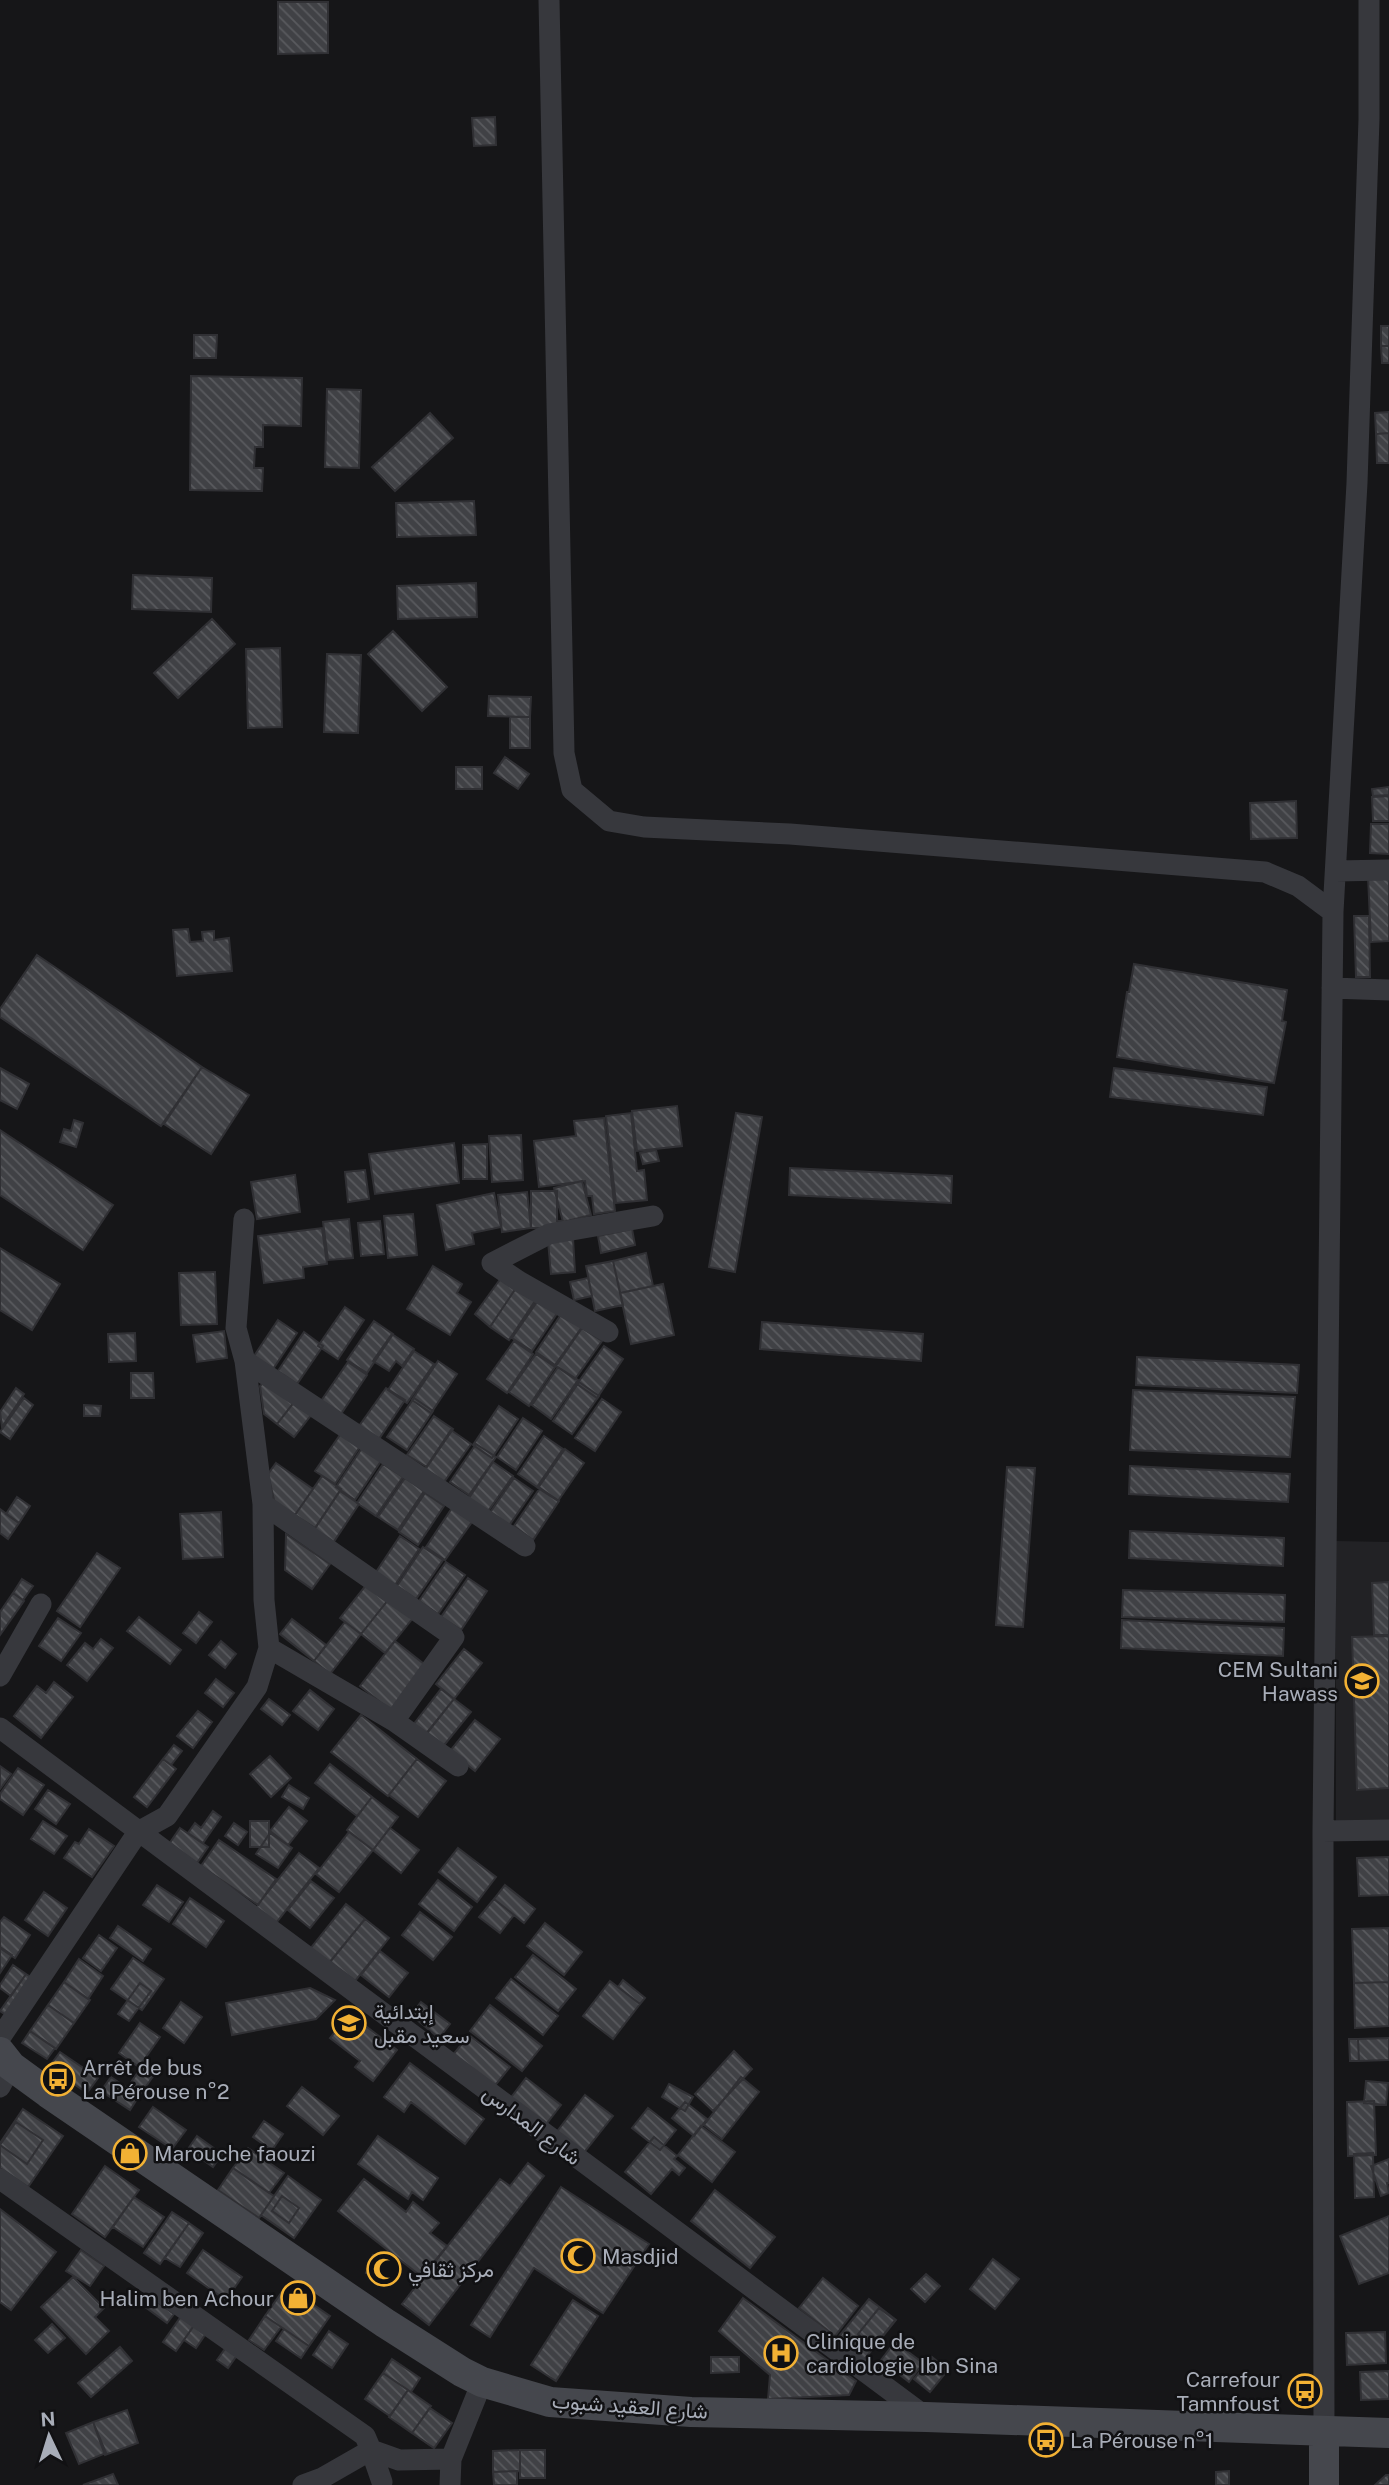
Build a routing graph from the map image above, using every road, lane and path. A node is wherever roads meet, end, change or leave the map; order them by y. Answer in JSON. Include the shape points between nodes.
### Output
{"nodes":[{"id":1,"x":549,"y":0,"type":"edge"},
{"id":2,"x":1369,"y":0,"type":"edge"},
{"id":3,"x":1389,"y":870,"type":"edge"},
{"id":4,"x":1336,"y":871,"type":"junction"},
{"id":5,"x":1333,"y":912,"type":"junction"},
{"id":6,"x":1332,"y":988,"type":"junction"},
{"id":7,"x":1389,"y":990,"type":"edge"},
{"id":8,"x":653,"y":1216,"type":"dead end"},
{"id":9,"x":244,"y":1219,"type":"dead end"},
{"id":10,"x":608,"y":1332,"type":"dead end"},
{"id":11,"x":245,"y":1361,"type":"junction"},
{"id":12,"x":263,"y":1504,"type":"junction"},
{"id":13,"x":526,"y":1545,"type":"dead end"},
{"id":14,"x":41,"y":1604,"type":"dead end"},
{"id":15,"x":268,"y":1648,"type":"junction"},
{"id":16,"x":0,"y":1676,"type":"edge"},
{"id":17,"x":394,"y":1721,"type":"junction"},
{"id":18,"x":0,"y":1728,"type":"edge"},
{"id":19,"x":458,"y":1766,"type":"dead end"},
{"id":20,"x":1323,"y":1830,"type":"junction"},
{"id":21,"x":1389,"y":1830,"type":"edge"},
{"id":22,"x":138,"y":1832,"type":"junction"},
{"id":23,"x":0,"y":2038,"type":"edge"},
{"id":24,"x":4,"y":2068,"type":"edge"},
{"id":25,"x":0,"y":2179,"type":"edge"},
{"id":26,"x":482,"y":2382,"type":"junction"},
{"id":27,"x":926,"y":2417,"type":"junction"},
{"id":28,"x":1324,"y":2432,"type":"junction"},
{"id":29,"x":1389,"y":2433,"type":"edge"},
{"id":30,"x":371,"y":2450,"type":"junction"},
{"id":31,"x":451,"y":2459,"type":"junction"},
{"id":32,"x":399,"y":2460,"type":"junction"},
{"id":33,"x":380,"y":2483,"type":"edge"},
{"id":34,"x":303,"y":2485,"type":"edge"},
{"id":35,"x":450,"y":2485,"type":"edge"},
{"id":36,"x":1324,"y":2485,"type":"edge"}],
"edges":[{"from":1,"to":5,"type":"street","via":[[564,753],[572,790],[609,821],[644,827],[790,834],[1265,872],[1298,886]]},
{"from":2,"to":4,"type":"street","via":[[1357,470]]},
{"from":3,"to":4,"type":"street"},
{"from":4,"to":5,"type":"street"},
{"from":5,"to":6,"type":"street"},
{"from":6,"to":7,"type":"street"},
{"from":6,"to":20,"type":"street"},
{"from":8,"to":10,"type":"street","via":[[549,1234],[492,1263]]},
{"from":9,"to":11,"type":"street","via":[[236,1328]]},
{"from":11,"to":12,"type":"street"},
{"from":11,"to":13,"type":"street"},
{"from":12,"to":15,"type":"street"},
{"from":12,"to":17,"type":"street","via":[[454,1637]]},
{"from":14,"to":16,"type":"street"},
{"from":15,"to":17,"type":"street"},
{"from":15,"to":22,"type":"street","via":[[257,1687],[167,1816]]},
{"from":17,"to":19,"type":"street"},
{"from":18,"to":22,"type":"street","name":"شارع المدارس"},
{"from":20,"to":21,"type":"street"},
{"from":20,"to":28,"type":"street"},
{"from":22,"to":23,"type":"street"},
{"from":22,"to":27,"type":"street","name":"شارع المدارس"},
{"from":24,"to":26,"type":"main road","name":"شارع العقيد شبوب","via":[[385,2323]]},
{"from":25,"to":30,"type":"street","via":[[365,2436]]},
{"from":26,"to":27,"type":"main road","name":"شارع العقيد شبوب","via":[[562,2403],[691,2412]]},
{"from":26,"to":31,"type":"street"},
{"from":27,"to":28,"type":"main road","name":"شارع العقيد شبوب"},
{"from":28,"to":29,"type":"main road","name":"شارع العقيد شبوب"},
{"from":28,"to":36,"type":"main road"},
{"from":30,"to":32,"type":"street"},
{"from":30,"to":33,"type":"street"},
{"from":30,"to":34,"type":"street"},
{"from":31,"to":32,"type":"street"},
{"from":31,"to":35,"type":"street"},
{"from":32,"to":33,"type":"street"}]}
